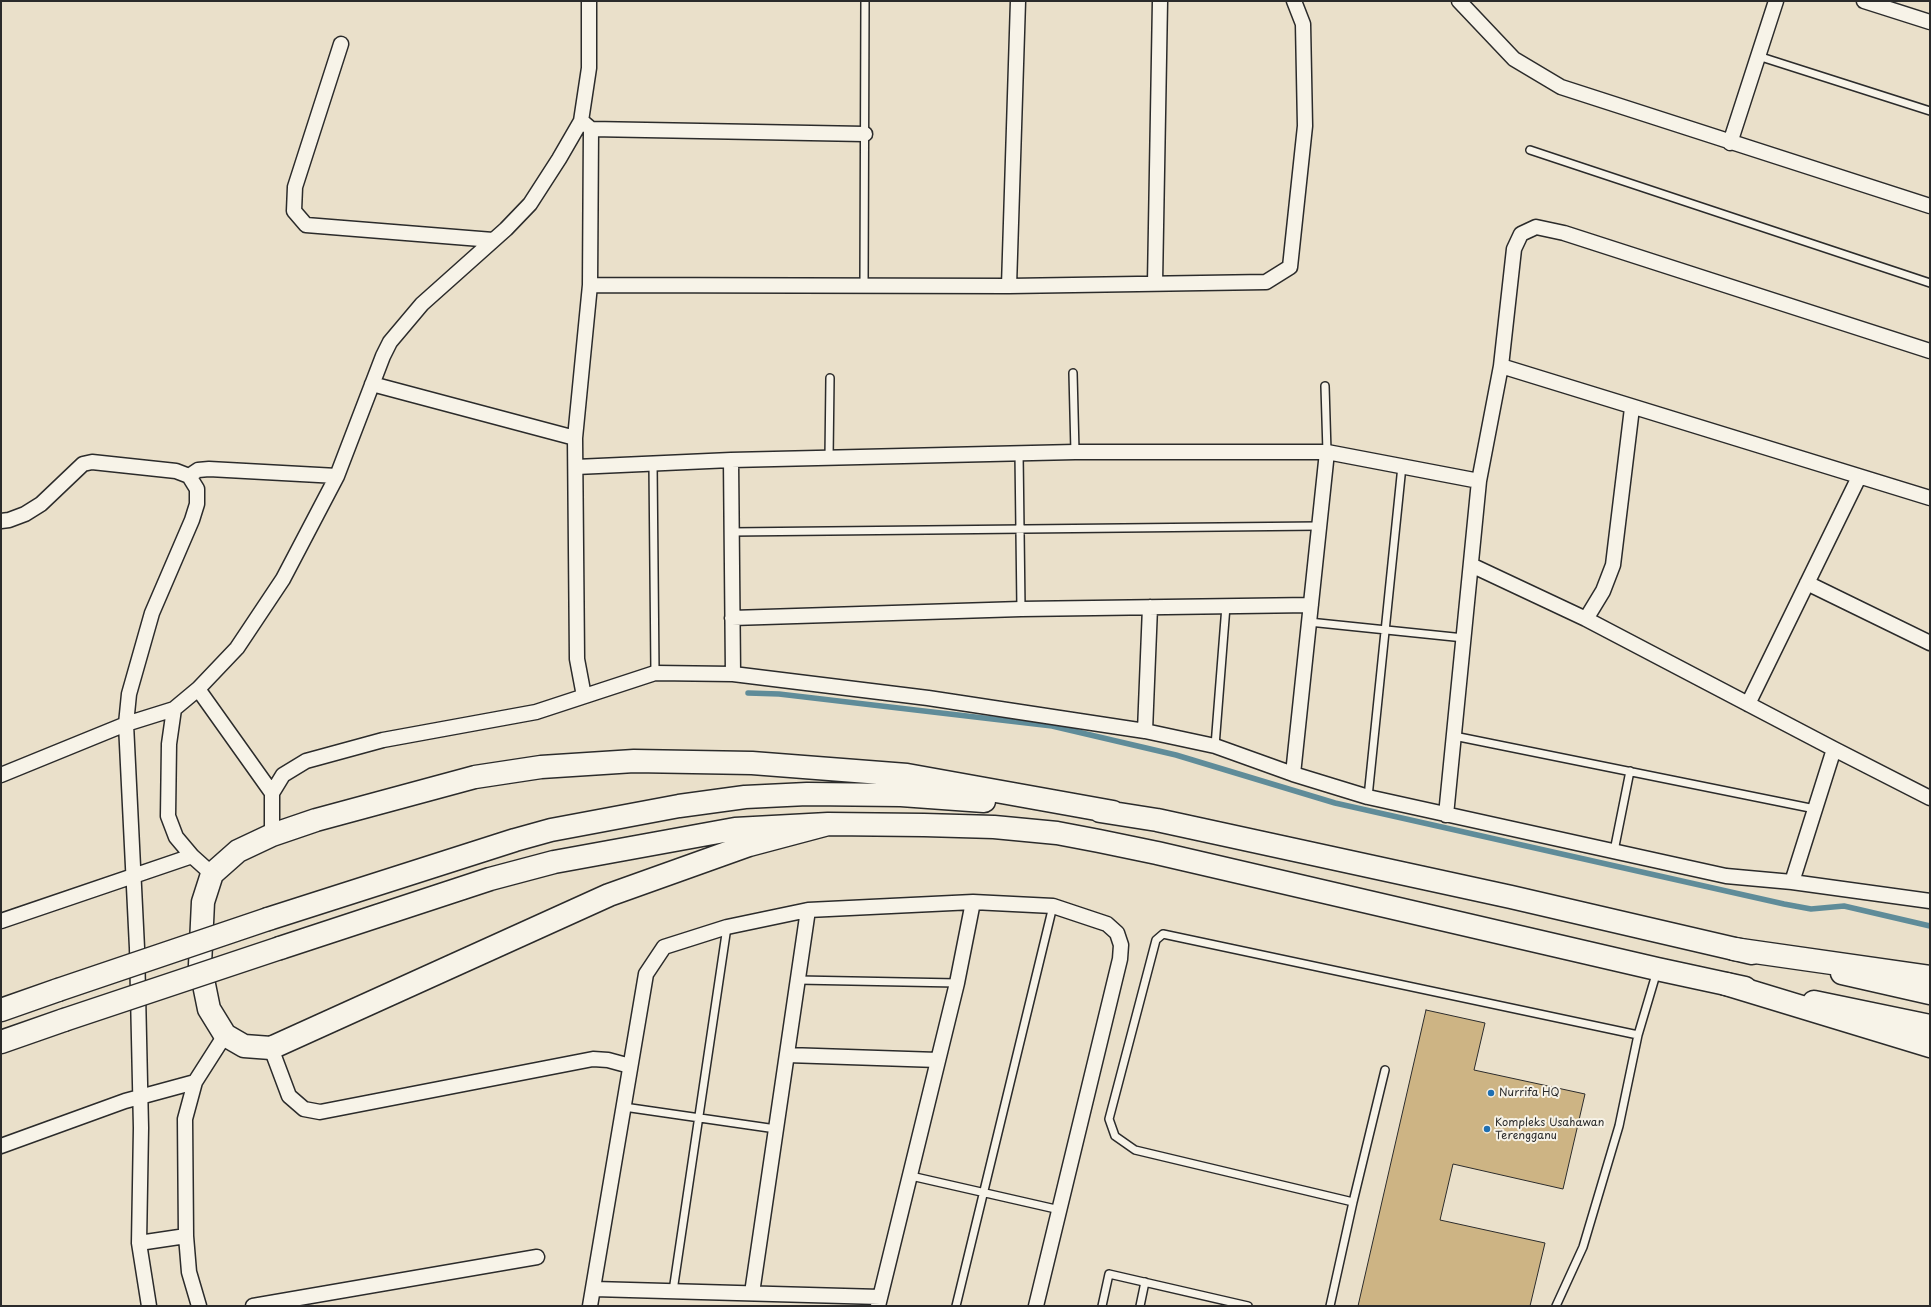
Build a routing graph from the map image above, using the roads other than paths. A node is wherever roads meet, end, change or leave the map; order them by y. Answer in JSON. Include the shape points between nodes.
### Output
{"nodes":[{"id":1,"x":589,"y":1,"type":"edge"},
{"id":2,"x":865,"y":1,"type":"edge"},
{"id":3,"x":1018,"y":1,"type":"edge"},
{"id":4,"x":1160,"y":1,"type":"edge"},
{"id":5,"x":1294,"y":1,"type":"edge"},
{"id":6,"x":1459,"y":1,"type":"edge"},
{"id":7,"x":1776,"y":1,"type":"edge"},
{"id":8,"x":1873,"y":2,"type":"edge"},
{"id":9,"x":1930,"y":22,"type":"edge"},
{"id":10,"x":341,"y":44,"type":"dead end"},
{"id":11,"x":1758,"y":56,"type":"junction"},
{"id":12,"x":1930,"y":111,"type":"edge"},
{"id":13,"x":586,"y":125,"type":"junction"},
{"id":14,"x":865,"y":134,"type":"junction"},
{"id":15,"x":1730,"y":143,"type":"junction"},
{"id":16,"x":1530,"y":150,"type":"dead end"},
{"id":17,"x":1930,"y":206,"type":"edge"},
{"id":18,"x":493,"y":240,"type":"junction"},
{"id":19,"x":1155,"y":283,"type":"junction"},
{"id":20,"x":1930,"y":283,"type":"edge"},
{"id":21,"x":590,"y":285,"type":"junction"},
{"id":22,"x":864,"y":285,"type":"junction"},
{"id":23,"x":1009,"y":286,"type":"junction"},
{"id":24,"x":1930,"y":351,"type":"edge"},
{"id":25,"x":1502,"y":366,"type":"junction"},
{"id":26,"x":1073,"y":373,"type":"dead end"},
{"id":27,"x":830,"y":378,"type":"dead end"},
{"id":28,"x":372,"y":384,"type":"junction"},
{"id":29,"x":1325,"y":386,"type":"dead end"},
{"id":30,"x":1632,"y":408,"type":"junction"},
{"id":31,"x":575,"y":438,"type":"junction"},
{"id":32,"x":1075,"y":452,"type":"junction"},
{"id":33,"x":1327,"y":452,"type":"junction"},
{"id":34,"x":1019,"y":453,"type":"junction"},
{"id":35,"x":829,"y":458,"type":"junction"},
{"id":36,"x":731,"y":460,"type":"junction"},
{"id":37,"x":652,"y":464,"type":"junction"},
{"id":38,"x":1402,"y":466,"type":"junction"},
{"id":39,"x":576,"y":467,"type":"junction"},
{"id":40,"x":189,"y":476,"type":"junction"},
{"id":41,"x":337,"y":476,"type":"junction"},
{"id":42,"x":1859,"y":477,"type":"junction"},
{"id":43,"x":1479,"y":480,"type":"junction"},
{"id":44,"x":1930,"y":498,"type":"edge"},
{"id":45,"x":1,"y":521,"type":"edge"},
{"id":46,"x":1319,"y":526,"type":"junction"},
{"id":47,"x":1020,"y":529,"type":"junction"},
{"id":48,"x":731,"y":532,"type":"junction"},
{"id":49,"x":1471,"y":565,"type":"junction"},
{"id":50,"x":1807,"y":583,"type":"junction"},
{"id":51,"x":1311,"y":605,"type":"junction"},
{"id":52,"x":1226,"y":606,"type":"junction"},
{"id":53,"x":1150,"y":607,"type":"junction"},
{"id":54,"x":1021,"y":609,"type":"junction"},
{"id":55,"x":732,"y":618,"type":"junction"},
{"id":56,"x":1586,"y":619,"type":"junction"},
{"id":57,"x":1309,"y":622,"type":"junction"},
{"id":58,"x":1385,"y":630,"type":"junction"},
{"id":59,"x":1464,"y":638,"type":"junction"},
{"id":60,"x":1930,"y":643,"type":"edge"},
{"id":61,"x":655,"y":673,"type":"junction"},
{"id":62,"x":733,"y":674,"type":"junction"},
{"id":63,"x":198,"y":689,"type":"junction"},
{"id":64,"x":584,"y":696,"type":"junction"},
{"id":65,"x":1748,"y":704,"type":"junction"},
{"id":66,"x":168,"y":711,"type":"junction"},
{"id":67,"x":130,"y":723,"type":"junction"},
{"id":68,"x":1145,"y":731,"type":"junction"},
{"id":69,"x":1454,"y":736,"type":"junction"},
{"id":70,"x":1215,"y":746,"type":"junction"},
{"id":71,"x":1834,"y":749,"type":"junction"},
{"id":72,"x":1630,"y":771,"type":"junction"},
{"id":73,"x":1293,"y":774,"type":"junction"},
{"id":74,"x":1,"y":775,"type":"edge"},
{"id":75,"x":272,"y":793,"type":"junction"},
{"id":76,"x":1368,"y":798,"type":"junction"},
{"id":77,"x":1930,"y":798,"type":"edge"},
{"id":78,"x":1815,"y":809,"type":"junction"},
{"id":79,"x":1113,"y":812,"type":"junction"},
{"id":80,"x":1446,"y":815,"type":"junction"},
{"id":81,"x":828,"y":824,"type":"junction"},
{"id":82,"x":272,"y":835,"type":"junction"},
{"id":83,"x":1614,"y":851,"type":"junction"},
{"id":84,"x":192,"y":856,"type":"junction"},
{"id":85,"x":212,"y":874,"type":"junction"},
{"id":86,"x":133,"y":877,"type":"junction"},
{"id":87,"x":1792,"y":882,"type":"junction"},
{"id":88,"x":1930,"y":901,"type":"edge"},
{"id":89,"x":973,"y":902,"type":"junction"},
{"id":90,"x":1053,"y":906,"type":"junction"},
{"id":91,"x":808,"y":910,"type":"junction"},
{"id":92,"x":1,"y":922,"type":"edge"},
{"id":93,"x":727,"y":927,"type":"junction"},
{"id":94,"x":1734,"y":949,"type":"junction"},
{"id":95,"x":1657,"y":969,"type":"junction"},
{"id":96,"x":1930,"y":977,"type":"edge"},
{"id":97,"x":798,"y":980,"type":"junction"},
{"id":98,"x":957,"y":983,"type":"junction"},
{"id":99,"x":1726,"y":984,"type":"junction"},
{"id":100,"x":1930,"y":993,"type":"edge"},
{"id":101,"x":1,"y":1010,"type":"edge"},
{"id":102,"x":1930,"y":1026,"type":"edge"},
{"id":103,"x":225,"y":1035,"type":"junction"},
{"id":104,"x":1638,"y":1035,"type":"junction"},
{"id":105,"x":1,"y":1042,"type":"edge"},
{"id":106,"x":1930,"y":1046,"type":"edge"},
{"id":107,"x":271,"y":1048,"type":"junction"},
{"id":108,"x":787,"y":1055,"type":"junction"},
{"id":109,"x":938,"y":1060,"type":"junction"},
{"id":110,"x":630,"y":1066,"type":"junction"},
{"id":111,"x":1385,"y":1070,"type":"dead end"},
{"id":112,"x":195,"y":1082,"type":"junction"},
{"id":113,"x":146,"y":1096,"type":"junction"},
{"id":114,"x":624,"y":1107,"type":"junction"},
{"id":115,"x":698,"y":1118,"type":"junction"},
{"id":116,"x":776,"y":1130,"type":"junction"},
{"id":117,"x":1,"y":1146,"type":"edge"},
{"id":118,"x":911,"y":1176,"type":"junction"},
{"id":119,"x":984,"y":1192,"type":"junction"},
{"id":120,"x":1353,"y":1202,"type":"junction"},
{"id":121,"x":1060,"y":1210,"type":"junction"},
{"id":122,"x":186,"y":1236,"type":"junction"},
{"id":123,"x":139,"y":1243,"type":"junction"},
{"id":124,"x":537,"y":1257,"type":"dead end"},
{"id":125,"x":1145,"y":1282,"type":"junction"},
{"id":126,"x":594,"y":1288,"type":"junction"},
{"id":127,"x":673,"y":1291,"type":"junction"},
{"id":128,"x":752,"y":1293,"type":"junction"},
{"id":129,"x":879,"y":1301,"type":"edge"},
{"id":130,"x":149,"y":1306,"type":"edge"},
{"id":131,"x":199,"y":1306,"type":"edge"},
{"id":132,"x":253,"y":1306,"type":"edge"},
{"id":133,"x":590,"y":1306,"type":"edge"},
{"id":134,"x":956,"y":1306,"type":"edge"},
{"id":135,"x":1036,"y":1306,"type":"edge"},
{"id":136,"x":1102,"y":1306,"type":"edge"},
{"id":137,"x":1140,"y":1306,"type":"edge"},
{"id":138,"x":1248,"y":1306,"type":"edge"},
{"id":139,"x":1330,"y":1306,"type":"edge"},
{"id":140,"x":1556,"y":1306,"type":"edge"}],
"edges":[{"from":1,"to":13,"type":"street"},
{"from":2,"to":14,"type":"lane"},
{"from":3,"to":23,"type":"street"},
{"from":4,"to":19,"type":"street"},
{"from":5,"to":19,"type":"street","via":[[1304,24],[1305,126],[1290,267],[1266,282]]},
{"from":6,"to":15,"type":"street","via":[[1514,59],[1561,87]]},
{"from":7,"to":11,"type":"street"},
{"from":8,"to":9,"type":"street"},
{"from":10,"to":18,"type":"street","via":[[295,187],[294,211],[306,225]]},
{"from":11,"to":12,"type":"lane"},
{"from":11,"to":15,"type":"street"},
{"from":13,"to":14,"type":"street"},
{"from":13,"to":18,"type":"street","via":[[559,159],[530,204]]},
{"from":13,"to":21,"type":"street"},
{"from":14,"to":22,"type":"lane"},
{"from":15,"to":17,"type":"street"},
{"from":16,"to":20,"type":"lane"},
{"from":18,"to":28,"type":"street","via":[[403,324],[390,342]]},
{"from":19,"to":23,"type":"street"},
{"from":21,"to":22,"type":"street"},
{"from":21,"to":31,"type":"street"},
{"from":22,"to":23,"type":"street"},
{"from":24,"to":25,"type":"street","via":[[1536,226],[1521,234],[1514,249]]},
{"from":25,"to":30,"type":"street"},
{"from":25,"to":43,"type":"street"},
{"from":26,"to":32,"type":"lane"},
{"from":27,"to":35,"type":"lane"},
{"from":28,"to":31,"type":"street"},
{"from":28,"to":41,"type":"street"},
{"from":29,"to":33,"type":"lane"},
{"from":30,"to":42,"type":"street"},
{"from":30,"to":56,"type":"street","via":[[1613,565],[1603,591]]},
{"from":31,"to":39,"type":"street"},
{"from":32,"to":33,"type":"street"},
{"from":32,"to":34,"type":"street"},
{"from":33,"to":38,"type":"street"},
{"from":33,"to":46,"type":"street"},
{"from":34,"to":35,"type":"street"},
{"from":34,"to":47,"type":"lane"},
{"from":35,"to":36,"type":"street"},
{"from":36,"to":37,"type":"street"},
{"from":36,"to":48,"type":"street"},
{"from":37,"to":39,"type":"street"},
{"from":37,"to":61,"type":"lane"},
{"from":38,"to":43,"type":"street"},
{"from":38,"to":58,"type":"lane"},
{"from":39,"to":64,"type":"street","via":[[577,659]]},
{"from":40,"to":41,"type":"street","via":[[198,470],[210,469]]},
{"from":40,"to":45,"type":"street","via":[[176,471],[92,462],[83,464],[41,504],[9,520]]},
{"from":40,"to":67,"type":"street","via":[[197,489],[197,504],[152,613],[129,694]]},
{"from":41,"to":63,"type":"street","via":[[284,579],[237,648]]},
{"from":42,"to":44,"type":"street"},
{"from":42,"to":50,"type":"street"},
{"from":43,"to":49,"type":"street"},
{"from":46,"to":47,"type":"lane"},
{"from":46,"to":51,"type":"street"},
{"from":47,"to":48,"type":"lane"},
{"from":47,"to":54,"type":"lane"},
{"from":48,"to":55,"type":"street"},
{"from":49,"to":56,"type":"street"},
{"from":49,"to":59,"type":"street"},
{"from":50,"to":60,"type":"street"},
{"from":50,"to":65,"type":"street"},
{"from":51,"to":52,"type":"street"},
{"from":51,"to":57,"type":"street"},
{"from":52,"to":53,"type":"street"},
{"from":52,"to":70,"type":"lane"},
{"from":53,"to":54,"type":"street"},
{"from":53,"to":68,"type":"street"},
{"from":54,"to":55,"type":"street"},
{"from":55,"to":62,"type":"street"},
{"from":56,"to":65,"type":"street"},
{"from":57,"to":58,"type":"lane"},
{"from":57,"to":73,"type":"street"},
{"from":58,"to":59,"type":"lane"},
{"from":58,"to":76,"type":"lane"},
{"from":59,"to":69,"type":"street"},
{"from":61,"to":62,"type":"street"},
{"from":61,"to":64,"type":"street"},
{"from":62,"to":68,"type":"street","via":[[928,698]]},
{"from":63,"to":66,"type":"street"},
{"from":63,"to":75,"type":"street"},
{"from":64,"to":75,"type":"street","via":[[536,712],[383,740],[306,761],[283,775]]},
{"from":65,"to":71,"type":"street"},
{"from":66,"to":67,"type":"street"},
{"from":66,"to":84,"type":"street","via":[[168,816],[176,837]]},
{"from":67,"to":74,"type":"street"},
{"from":67,"to":86,"type":"street"},
{"from":68,"to":70,"type":"street"},
{"from":69,"to":72,"type":"lane"},
{"from":69,"to":80,"type":"street"},
{"from":70,"to":73,"type":"street"},
{"from":71,"to":77,"type":"street"},
{"from":71,"to":78,"type":"street"},
{"from":72,"to":78,"type":"lane"},
{"from":72,"to":83,"type":"lane"},
{"from":73,"to":76,"type":"street"},
{"from":75,"to":82,"type":"street"},
{"from":76,"to":80,"type":"street"},
{"from":78,"to":87,"type":"street"},
{"from":79,"to":82,"type":"main road","via":[[907,775],[752,763],[634,761],[541,767],[475,777],[316,820]]},
{"from":79,"to":94,"type":"main road","via":[[1511,897]]},
{"from":79,"to":101,"type":"main road","bridge":true,"via":[[901,796],[807,794],[712,801],[551,830],[515,840],[268,919]]},
{"from":80,"to":83,"type":"street"},
{"from":81,"to":95,"type":"main road","via":[[994,827],[1058,833],[1158,853]]},
{"from":81,"to":105,"type":"main road","bridge":true,"via":[[735,829],[554,862],[490,879]]},
{"from":81,"to":107,"type":"main road","via":[[749,845],[609,894]]},
{"from":82,"to":85,"type":"main road","via":[[238,851]]},
{"from":83,"to":87,"type":"street","via":[[1726,876]]},
{"from":84,"to":85,"type":"street"},
{"from":84,"to":86,"type":"street"},
{"from":85,"to":103,"type":"main road","via":[[203,902],[200,965],[209,1009]]},
{"from":86,"to":92,"type":"street"},
{"from":86,"to":113,"type":"street"},
{"from":87,"to":88,"type":"street"},
{"from":89,"to":90,"type":"street"},
{"from":89,"to":91,"type":"street"},
{"from":89,"to":98,"type":"street"},
{"from":90,"to":119,"type":"lane"},
{"from":90,"to":121,"type":"street","via":[[1107,924],[1117,933],[1121,945],[1120,959]]},
{"from":91,"to":93,"type":"street"},
{"from":91,"to":97,"type":"street"},
{"from":93,"to":110,"type":"street","via":[[664,947],[646,974]]},
{"from":93,"to":115,"type":"lane"},
{"from":94,"to":96,"type":"main road"},
{"from":94,"to":100,"type":"main road"},
{"from":95,"to":99,"type":"main road"},
{"from":95,"to":104,"type":"lane"},
{"from":97,"to":98,"type":"lane"},
{"from":97,"to":108,"type":"street"},
{"from":98,"to":109,"type":"street"},
{"from":99,"to":102,"type":"main road"},
{"from":99,"to":106,"type":"main road"},
{"from":103,"to":107,"type":"main road","via":[[244,1046]]},
{"from":103,"to":112,"type":"street"},
{"from":104,"to":120,"type":"lane","via":[[1163,934],[1156,940],[1110,1119],[1115,1136],[1135,1150]]},
{"from":104,"to":140,"type":"lane","via":[[1619,1126],[1583,1247]]},
{"from":107,"to":110,"type":"street","via":[[289,1096],[304,1109],[320,1112],[593,1058]]},
{"from":108,"to":109,"type":"street"},
{"from":108,"to":116,"type":"street"},
{"from":109,"to":118,"type":"street"},
{"from":110,"to":114,"type":"street"},
{"from":111,"to":120,"type":"lane"},
{"from":112,"to":113,"type":"street"},
{"from":112,"to":122,"type":"street","via":[[185,1119]]},
{"from":113,"to":117,"type":"street"},
{"from":113,"to":123,"type":"street"},
{"from":114,"to":115,"type":"lane"},
{"from":114,"to":126,"type":"street"},
{"from":115,"to":116,"type":"lane"},
{"from":115,"to":127,"type":"lane"},
{"from":116,"to":128,"type":"street"},
{"from":118,"to":119,"type":"lane"},
{"from":118,"to":129,"type":"street"},
{"from":119,"to":121,"type":"lane"},
{"from":119,"to":134,"type":"lane"},
{"from":120,"to":139,"type":"lane"},
{"from":121,"to":135,"type":"street"},
{"from":122,"to":123,"type":"street"},
{"from":122,"to":131,"type":"street","via":[[190,1272]]},
{"from":123,"to":130,"type":"street"},
{"from":124,"to":132,"type":"street"},
{"from":125,"to":136,"type":"lane","via":[[1109,1274]]},
{"from":125,"to":137,"type":"lane"},
{"from":125,"to":138,"type":"lane"},
{"from":126,"to":127,"type":"street"},
{"from":126,"to":133,"type":"street"},
{"from":127,"to":128,"type":"street"},
{"from":128,"to":129,"type":"street"}]}
